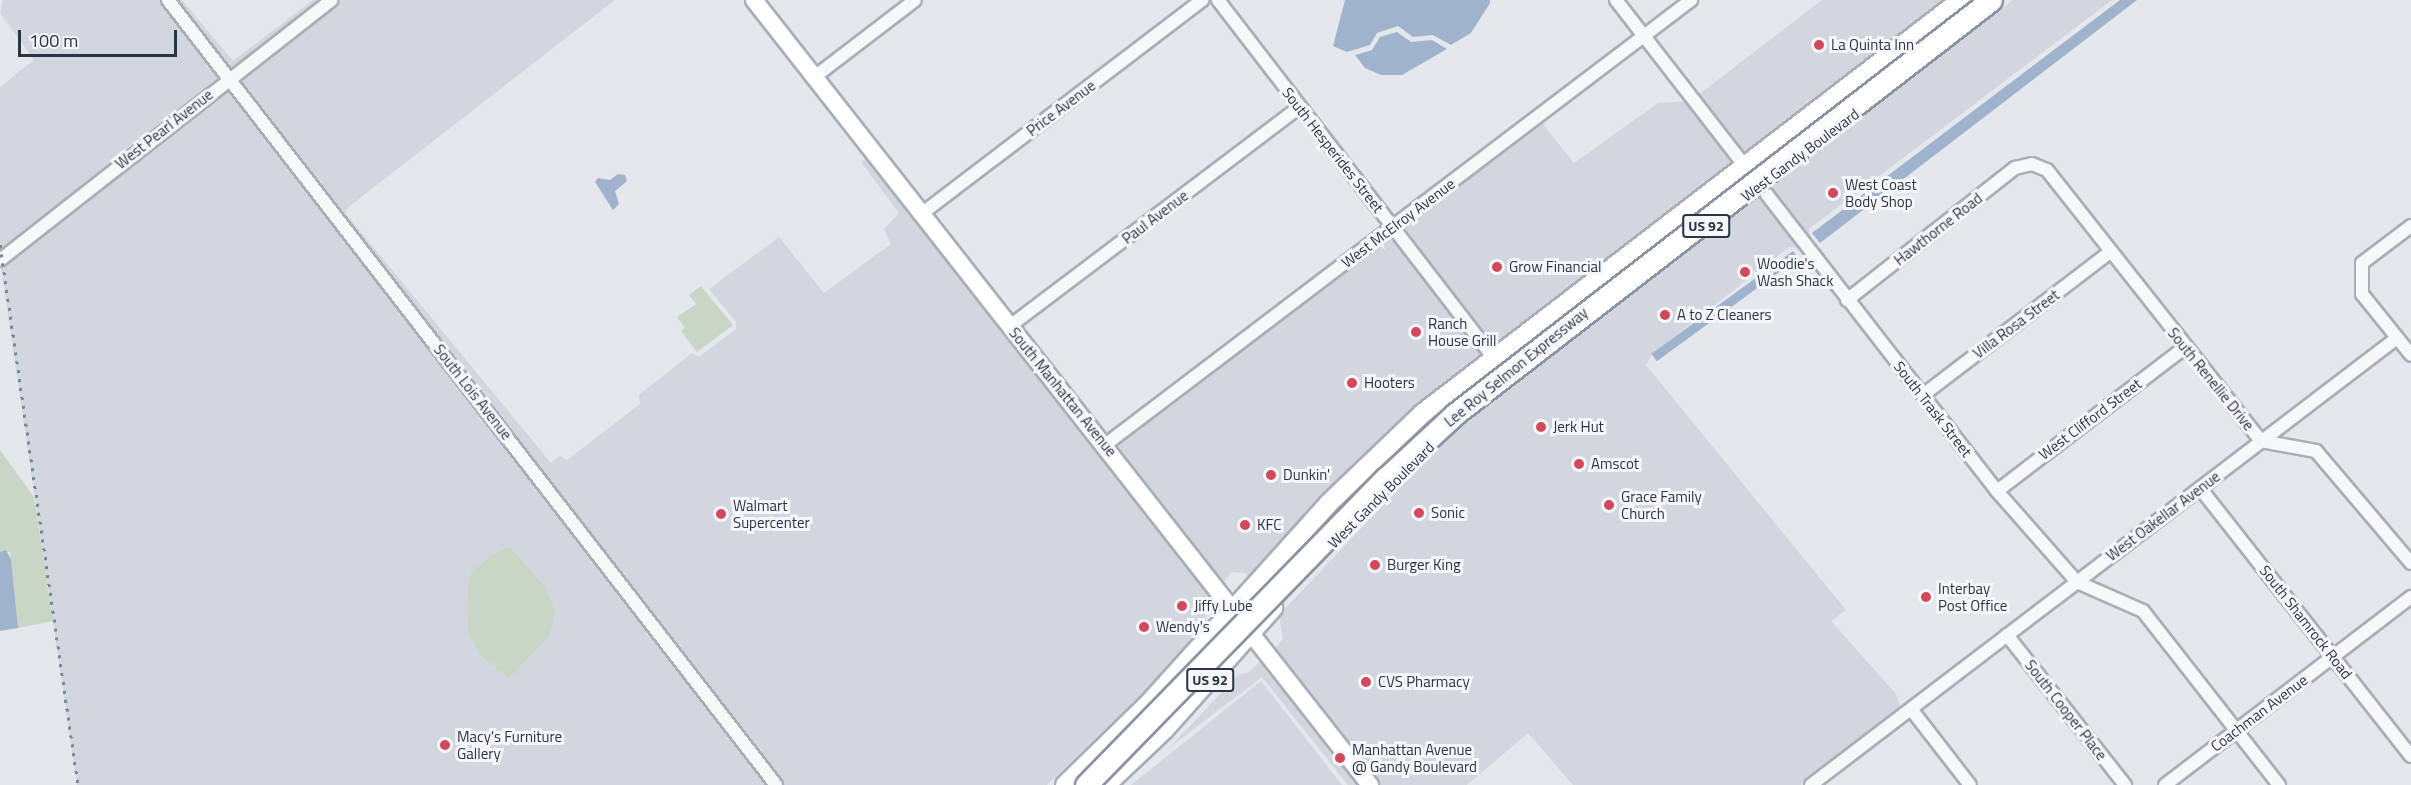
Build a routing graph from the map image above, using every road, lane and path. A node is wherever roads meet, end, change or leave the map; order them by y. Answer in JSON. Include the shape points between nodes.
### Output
{"nodes":[{"id":1,"x":168,"y":0,"type":"edge"},
{"id":2,"x":331,"y":0,"type":"edge"},
{"id":3,"x":754,"y":0,"type":"edge"},
{"id":4,"x":915,"y":0,"type":"edge"},
{"id":5,"x":1202,"y":0,"type":"edge"},
{"id":6,"x":1218,"y":0,"type":"edge"},
{"id":7,"x":1616,"y":0,"type":"edge"},
{"id":8,"x":1691,"y":0,"type":"edge"},
{"id":9,"x":1961,"y":0,"type":"edge"},
{"id":10,"x":1968,"y":0,"type":"edge"},
{"id":11,"x":1990,"y":0,"type":"edge"},
{"id":12,"x":2003,"y":0,"type":"edge"},
{"id":13,"x":1644,"y":36,"type":"junction"},
{"id":14,"x":1869,"y":70,"type":"junction"},
{"id":15,"x":229,"y":78,"type":"junction"},
{"id":16,"x":813,"y":78,"type":"junction"},
{"id":17,"x":1894,"y":83,"type":"junction"},
{"id":18,"x":1300,"y":107,"type":"junction"},
{"id":19,"x":2032,"y":164,"type":"joint"},
{"id":20,"x":1744,"y":165,"type":"junction"},
{"id":21,"x":1760,"y":186,"type":"junction"},
{"id":22,"x":920,"y":215,"type":"junction"},
{"id":23,"x":2411,"y":225,"type":"edge"},
{"id":24,"x":1393,"y":227,"type":"junction"},
{"id":25,"x":2110,"y":252,"type":"junction"},
{"id":26,"x":0,"y":260,"type":"edge"},
{"id":27,"x":1659,"y":263,"type":"junction"},
{"id":28,"x":1590,"y":282,"type":"junction"},
{"id":29,"x":1847,"y":300,"type":"junction"},
{"id":30,"x":1010,"y":326,"type":"junction"},
{"id":31,"x":2397,"y":338,"type":"junction"},
{"id":32,"x":2184,"y":348,"type":"junction"},
{"id":33,"x":2411,"y":355,"type":"edge"},
{"id":34,"x":1493,"y":357,"type":"junction"},
{"id":35,"x":1923,"y":395,"type":"junction"},
{"id":36,"x":1435,"y":403,"type":"junction"},
{"id":37,"x":1464,"y":413,"type":"junction"},
{"id":38,"x":2262,"y":441,"type":"junction"},
{"id":39,"x":1105,"y":445,"type":"junction"},
{"id":40,"x":2200,"y":488,"type":"junction"},
{"id":41,"x":1997,"y":491,"type":"junction"},
{"id":42,"x":2411,"y":562,"type":"edge"},
{"id":43,"x":2077,"y":582,"type":"junction"},
{"id":44,"x":2411,"y":597,"type":"edge"},
{"id":45,"x":1234,"y":609,"type":"junction"},
{"id":46,"x":1250,"y":632,"type":"junction"},
{"id":47,"x":2007,"y":635,"type":"junction"},
{"id":48,"x":2333,"y":657,"type":"junction"},
{"id":49,"x":1911,"y":709,"type":"junction"},
{"id":50,"x":2236,"y":730,"type":"junction"},
{"id":51,"x":2411,"y":756,"type":"edge"},
{"id":52,"x":1814,"y":784,"type":"edge"},
{"id":53,"x":776,"y":785,"type":"edge"},
{"id":54,"x":1065,"y":785,"type":"edge"},
{"id":55,"x":1071,"y":785,"type":"edge"},
{"id":56,"x":1086,"y":785,"type":"edge"},
{"id":57,"x":1098,"y":785,"type":"edge"},
{"id":58,"x":1106,"y":785,"type":"edge"},
{"id":59,"x":1371,"y":785,"type":"edge"},
{"id":60,"x":1971,"y":785,"type":"edge"},
{"id":61,"x":2125,"y":785,"type":"edge"},
{"id":62,"x":2165,"y":785,"type":"edge"},
{"id":63,"x":2279,"y":785,"type":"edge"}],
"edges":[{"from":1,"to":15,"type":"street","name":"South Lois Avenue"},
{"from":2,"to":15,"type":"street","name":"West Pearl Avenue"},
{"from":3,"to":16,"type":"street","name":"South Manhattan Avenue"},
{"from":4,"to":16,"type":"street"},
{"from":5,"to":22,"type":"street","name":"Price Avenue"},
{"from":6,"to":18,"type":"street","name":"South Hesperides Street"},
{"from":7,"to":13,"type":"street","name":"South Trask Street"},
{"from":8,"to":13,"type":"street","name":"West McElroy Avenue"},
{"from":9,"to":14,"type":"main road","name":"West Gandy Boulevard","number":"US 92"},
{"from":10,"to":55,"type":"highway","name":"Lee Roy Selmon Expressway","via":[[1448,405],[1378,470],[1128,731]]},
{"from":11,"to":17,"type":"main road","via":[[1904,69]]},
{"from":11,"to":56,"type":"highway","name":"Lee Roy Selmon Expressway","bridge":true,"via":[[1455,414],[1386,478]]},
{"from":12,"to":17,"type":"main road","name":"West Gandy Boulevard","number":"US 92"},
{"from":13,"to":20,"type":"street","name":"South Trask Street"},
{"from":13,"to":24,"type":"street","name":"West McElroy Avenue"},
{"from":14,"to":20,"type":"main road","name":"West Gandy Boulevard","number":"US 92"},
{"from":14,"to":21,"type":"main road","via":[[1855,90],[1760,165]]},
{"from":15,"to":26,"type":"street","name":"West Pearl Avenue"},
{"from":15,"to":53,"type":"street","name":"South Lois Avenue"},
{"from":16,"to":22,"type":"street","name":"South Manhattan Avenue"},
{"from":17,"to":21,"type":"main road","name":"West Gandy Boulevard","number":"US 92"},
{"from":18,"to":24,"type":"street","name":"South Hesperides Street"},
{"from":18,"to":30,"type":"street","name":"Paul Avenue"},
{"from":19,"to":25,"type":"street","name":"South Renellie Drive","via":[[2047,170]]},
{"from":19,"to":29,"type":"street","name":"Hawthorne Road","via":[[2015,168]]},
{"from":20,"to":21,"type":"street","name":"South Trask Street"},
{"from":20,"to":27,"type":"main road","via":[[1748,180],[1739,195],[1663,252]]},
{"from":20,"to":28,"type":"main road","name":"West Gandy Boulevard","number":"US 92"},
{"from":21,"to":27,"type":"main road","name":"West Gandy Boulevard","number":"US 92"},
{"from":21,"to":29,"type":"street","name":"South Trask Street"},
{"from":22,"to":30,"type":"street","name":"South Manhattan Avenue"},
{"from":23,"to":31,"type":"street","via":[[2362,263],[2362,294]]},
{"from":24,"to":34,"type":"street","name":"South Hesperides Street"},
{"from":24,"to":39,"type":"street","name":"West McElroy Avenue"},
{"from":25,"to":32,"type":"street","name":"South Renellie Drive"},
{"from":25,"to":35,"type":"street","name":"Villa Rosa Street"},
{"from":27,"to":37,"type":"main road","name":"West Gandy Boulevard","number":"US 92"},
{"from":28,"to":34,"type":"main road","name":"West Gandy Boulevard","number":"US 92"},
{"from":28,"to":37,"type":"main road","via":[[1562,317],[1472,387],[1465,398]]},
{"from":29,"to":35,"type":"street","name":"South Trask Street"},
{"from":30,"to":39,"type":"street","name":"South Manhattan Avenue"},
{"from":31,"to":33,"type":"street"},
{"from":31,"to":38,"type":"street","name":"West Oakellar Avenue"},
{"from":32,"to":38,"type":"street","name":"South Renellie Drive"},
{"from":32,"to":41,"type":"street","name":"West Clifford Street"},
{"from":34,"to":36,"type":"main road","name":"West Gandy Boulevard","number":"US 92"},
{"from":35,"to":41,"type":"street","name":"South Trask Street"},
{"from":36,"to":45,"type":"main road","name":"West Gandy Boulevard","number":"US 92","via":[[1328,504]]},
{"from":36,"to":46,"type":"main road","via":[[1419,426],[1341,502],[1264,589],[1252,614]]},
{"from":37,"to":46,"type":"main road","name":"West Gandy Boulevard","number":"US 92","via":[[1362,511]]},
{"from":38,"to":40,"type":"street","name":"West Oakellar Avenue"},
{"from":38,"to":42,"type":"street","name":"South Renellie Drive","via":[[2316,451]]},
{"from":39,"to":45,"type":"street","name":"South Manhattan Avenue"},
{"from":40,"to":43,"type":"street","name":"West Oakellar Avenue"},
{"from":40,"to":48,"type":"street","name":"South Shamrock Road"},
{"from":41,"to":43,"type":"street","name":"South Trask Street"},
{"from":43,"to":47,"type":"street","name":"West Oakellar Avenue"},
{"from":43,"to":50,"type":"street","name":"South Trask Street","via":[[2143,611]]},
{"from":44,"to":48,"type":"street","name":"Coachman Avenue"},
{"from":45,"to":46,"type":"street","name":"South Manhattan Avenue"},
{"from":45,"to":54,"type":"main road","name":"West Gandy Boulevard","number":"US 92","via":[[1150,702]]},
{"from":45,"to":57,"type":"main road","via":[[1234,628],[1222,654],[1129,757]]},
{"from":46,"to":58,"type":"main road","name":"West Gandy Boulevard","number":"US 92","via":[[1164,730]]},
{"from":46,"to":59,"type":"street","name":"South Manhattan Avenue"},
{"from":47,"to":49,"type":"street","name":"West Oakellar Avenue"},
{"from":47,"to":61,"type":"street","name":"South Cooper Place"},
{"from":48,"to":50,"type":"street","name":"Coachman Avenue"},
{"from":48,"to":51,"type":"street","name":"South Shamrock Road"},
{"from":49,"to":52,"type":"street","name":"West Oakellar Avenue"},
{"from":49,"to":60,"type":"street"},
{"from":50,"to":62,"type":"street","name":"Coachman Avenue"},
{"from":50,"to":63,"type":"street","name":"South Trask Street"}]}
